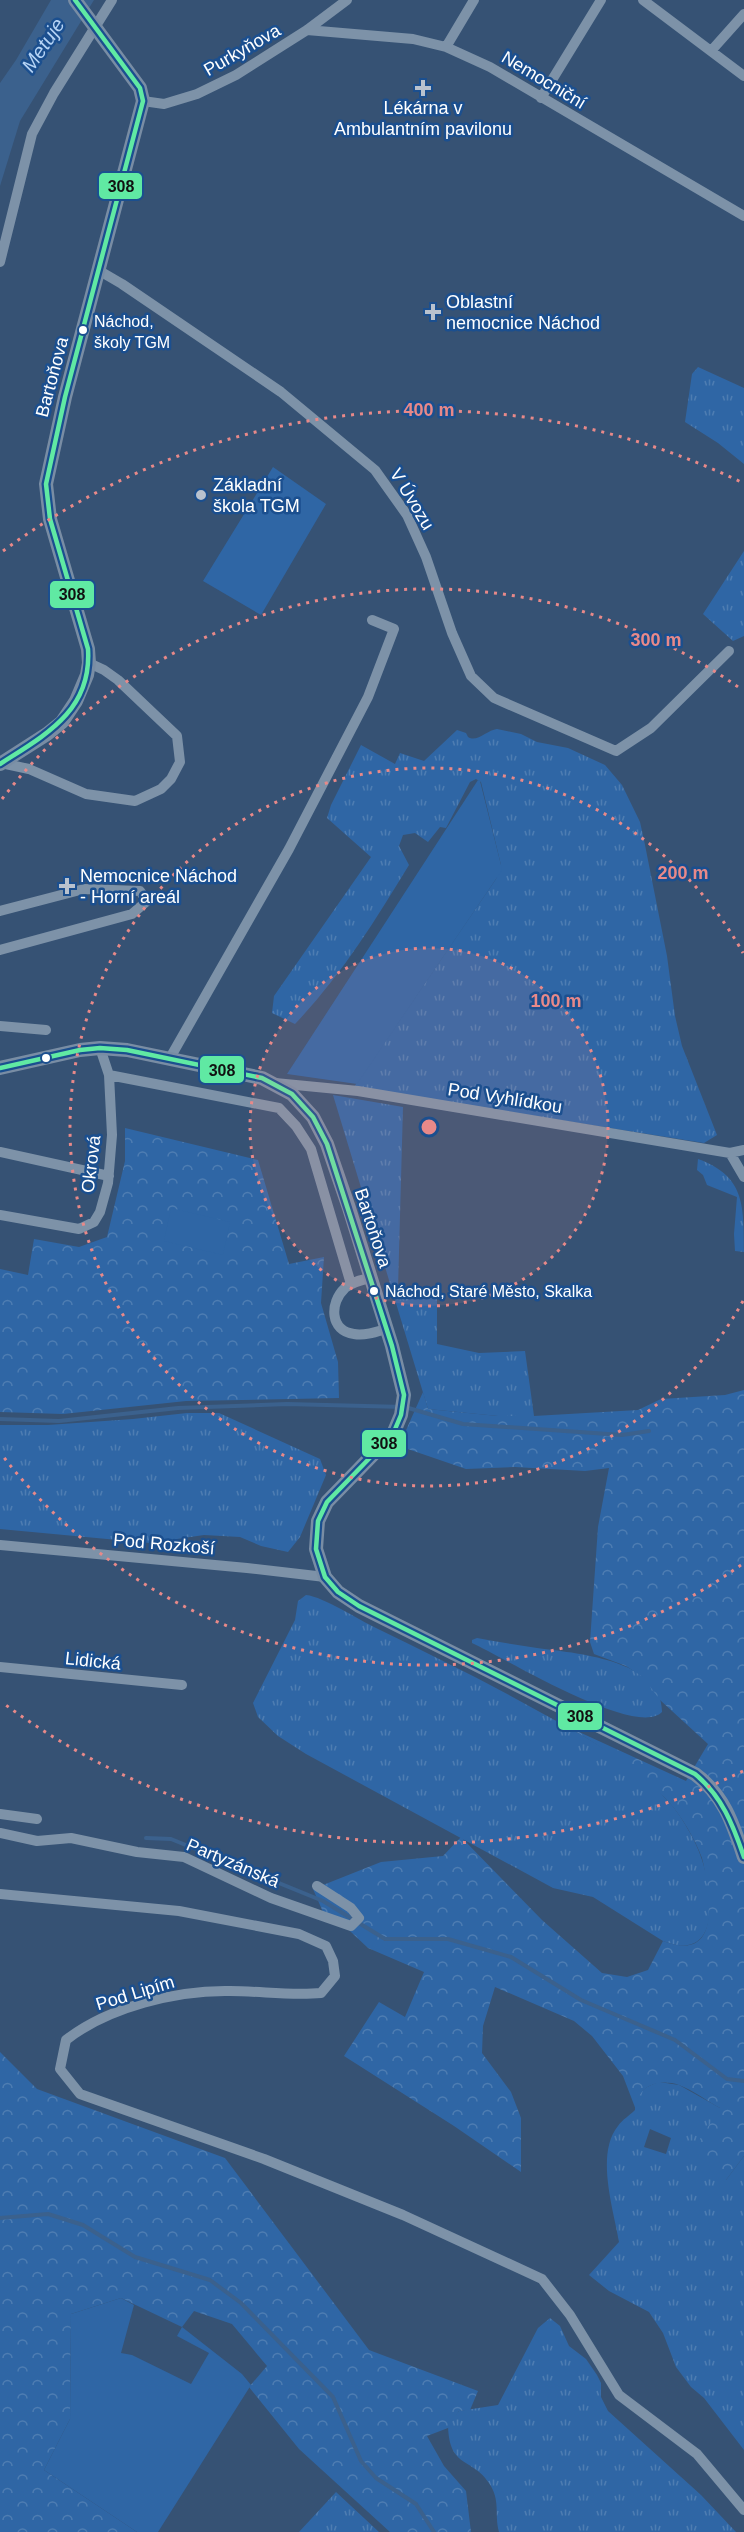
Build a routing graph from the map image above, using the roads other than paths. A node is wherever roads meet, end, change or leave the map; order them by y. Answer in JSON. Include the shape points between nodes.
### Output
{"nodes":[{"id":1,"x":75,"y":0,"type":"edge"},
{"id":2,"x":112,"y":0,"type":"edge"},
{"id":3,"x":347,"y":0,"type":"edge"},
{"id":4,"x":474,"y":0,"type":"edge"},
{"id":5,"x":601,"y":0,"type":"edge"},
{"id":6,"x":643,"y":0,"type":"edge"},
{"id":7,"x":744,"y":14,"type":"edge"},
{"id":8,"x":92,"y":23,"type":"junction"},
{"id":9,"x":308,"y":30,"type":"junction"},
{"id":10,"x":446,"y":47,"type":"junction"},
{"id":11,"x":711,"y":51,"type":"junction"},
{"id":12,"x":744,"y":76,"type":"edge"},
{"id":13,"x":541,"y":98,"type":"junction"},
{"id":14,"x":143,"y":101,"type":"junction"},
{"id":15,"x":743,"y":213,"type":"edge"},
{"id":16,"x":0,"y":262,"type":"edge"},
{"id":17,"x":98,"y":270,"type":"junction"},
{"id":18,"x":372,"y":620,"type":"dead end"},
{"id":19,"x":729,"y":651,"type":"dead end"},
{"id":20,"x":89,"y":663,"type":"junction"},
{"id":21,"x":0,"y":764,"type":"edge"},
{"id":22,"x":0,"y":911,"type":"edge"},
{"id":23,"x":0,"y":950,"type":"edge"},
{"id":24,"x":0,"y":1026,"type":"edge"},
{"id":25,"x":46,"y":1029,"type":"dead end"},
{"id":26,"x":100,"y":1048,"type":"junction"},
{"id":27,"x":170,"y":1058,"type":"junction"},
{"id":28,"x":0,"y":1068,"type":"edge"},
{"id":29,"x":109,"y":1075,"type":"junction"},
{"id":30,"x":275,"y":1083,"type":"junction"},
{"id":31,"x":744,"y":1150,"type":"edge"},
{"id":32,"x":0,"y":1152,"type":"edge"},
{"id":33,"x":730,"y":1153,"type":"junction"},
{"id":34,"x":109,"y":1176,"type":"junction"},
{"id":35,"x":744,"y":1177,"type":"edge"},
{"id":36,"x":0,"y":1215,"type":"edge"},
{"id":37,"x":370,"y":1278,"type":"junction"},
{"id":38,"x":351,"y":1284,"type":"junction"},
{"id":39,"x":386,"y":1329,"type":"junction"},
{"id":40,"x":0,"y":1545,"type":"edge"},
{"id":41,"x":326,"y":1577,"type":"junction"},
{"id":42,"x":0,"y":1667,"type":"edge"},
{"id":43,"x":182,"y":1685,"type":"dead end"},
{"id":44,"x":0,"y":1814,"type":"edge"},
{"id":45,"x":37,"y":1819,"type":"dead end"},
{"id":46,"x":0,"y":1833,"type":"edge"},
{"id":47,"x":744,"y":1857,"type":"edge"},
{"id":48,"x":317,"y":1886,"type":"dead end"},
{"id":49,"x":0,"y":1894,"type":"edge"},
{"id":50,"x":744,"y":2510,"type":"edge"}],
"edges":[{"from":1,"to":8,"type":"street"},
{"from":2,"to":8,"type":"street"},
{"from":3,"to":9,"type":"street","name":"Purkyňova"},
{"from":4,"to":10,"type":"street"},
{"from":5,"to":13,"type":"street"},
{"from":6,"to":11,"type":"street"},
{"from":7,"to":11,"type":"street"},
{"from":8,"to":14,"type":"street","via":[[140,88]]},
{"from":8,"to":16,"type":"street","via":[[32,134]]},
{"from":9,"to":10,"type":"street","name":"Nemocniční","via":[[413,39]]},
{"from":9,"to":14,"type":"street","name":"Purkyňova","via":[[236,75],[197,94],[164,104]]},
{"from":10,"to":13,"type":"street","name":"Nemocniční","via":[[490,67]]},
{"from":11,"to":12,"type":"street"},
{"from":13,"to":15,"type":"street","name":"Nemocniční"},
{"from":14,"to":17,"type":"street","name":"Bartoňova"},
{"from":17,"to":19,"type":"street","name":"V Úvozu","via":[[281,392],[375,470],[407,515],[471,676],[494,698],[616,751],[651,728]]},
{"from":17,"to":20,"type":"street","name":"Bartoňova","via":[[45,484],[50,519],[84,631]]},
{"from":18,"to":27,"type":"street","via":[[394,629],[368,697],[289,849]]},
{"from":20,"to":21,"type":"street","name":"Bartoňova","via":[[80,694],[62,722]]},
{"from":20,"to":21,"type":"street","name":"Bartoňova","via":[[104,670],[177,736],[180,762],[171,779],[135,801],[86,794],[29,769]]},
{"from":22,"to":23,"type":"street","via":[[84,890],[140,891],[147,901],[132,914]]},
{"from":24,"to":25,"type":"street"},
{"from":26,"to":27,"type":"street","name":"Bartoňova"},
{"from":26,"to":28,"type":"street","name":"Bartoňova"},
{"from":26,"to":29,"type":"street","name":"Okrová"},
{"from":27,"to":30,"type":"street","name":"Bartoňova"},
{"from":29,"to":34,"type":"street","name":"Okrová"},
{"from":29,"to":38,"type":"street","via":[[279,1108],[311,1149]]},
{"from":30,"to":33,"type":"street","name":"Pod Vyhlídkou","via":[[358,1091]]},
{"from":30,"to":37,"type":"street","name":"Bartoňova","via":[[304,1105],[320,1128]]},
{"from":31,"to":33,"type":"street"},
{"from":32,"to":34,"type":"street"},
{"from":33,"to":35,"type":"street"},
{"from":34,"to":36,"type":"street","name":"Okrová","via":[[100,1212],[94,1222],[79,1229]]},
{"from":37,"to":38,"type":"street"},
{"from":37,"to":39,"type":"street","name":"Bartoňova"},
{"from":38,"to":39,"type":"street","via":[[334,1302],[338,1327],[352,1334]]},
{"from":39,"to":41,"type":"street","name":"Bartoňova","via":[[402,1382],[401,1415],[393,1434],[334,1494],[320,1514],[316,1549]]},
{"from":40,"to":41,"type":"street","name":"Pod Rozkoší"},
{"from":41,"to":47,"type":"street","name":"Bartoňova","via":[[338,1592],[359,1606],[699,1777],[718,1795],[732,1819]]},
{"from":42,"to":43,"type":"street","name":"Lidická"},
{"from":44,"to":45,"type":"street"},
{"from":46,"to":48,"type":"street","name":"Partyzánská","via":[[37,1841],[71,1838],[184,1857],[271,1898],[351,1926],[359,1918],[351,1908]]},
{"from":49,"to":50,"type":"street","name":"Pod Lipím","via":[[180,1911],[299,1934],[326,1946],[335,1976],[321,1993],[228,1990],[166,1998],[113,2013],[84,2026],[66,2040],[60,2069],[80,2094],[243,2151],[392,2210],[542,2279],[570,2314],[619,2395],[697,2454]]}]}
